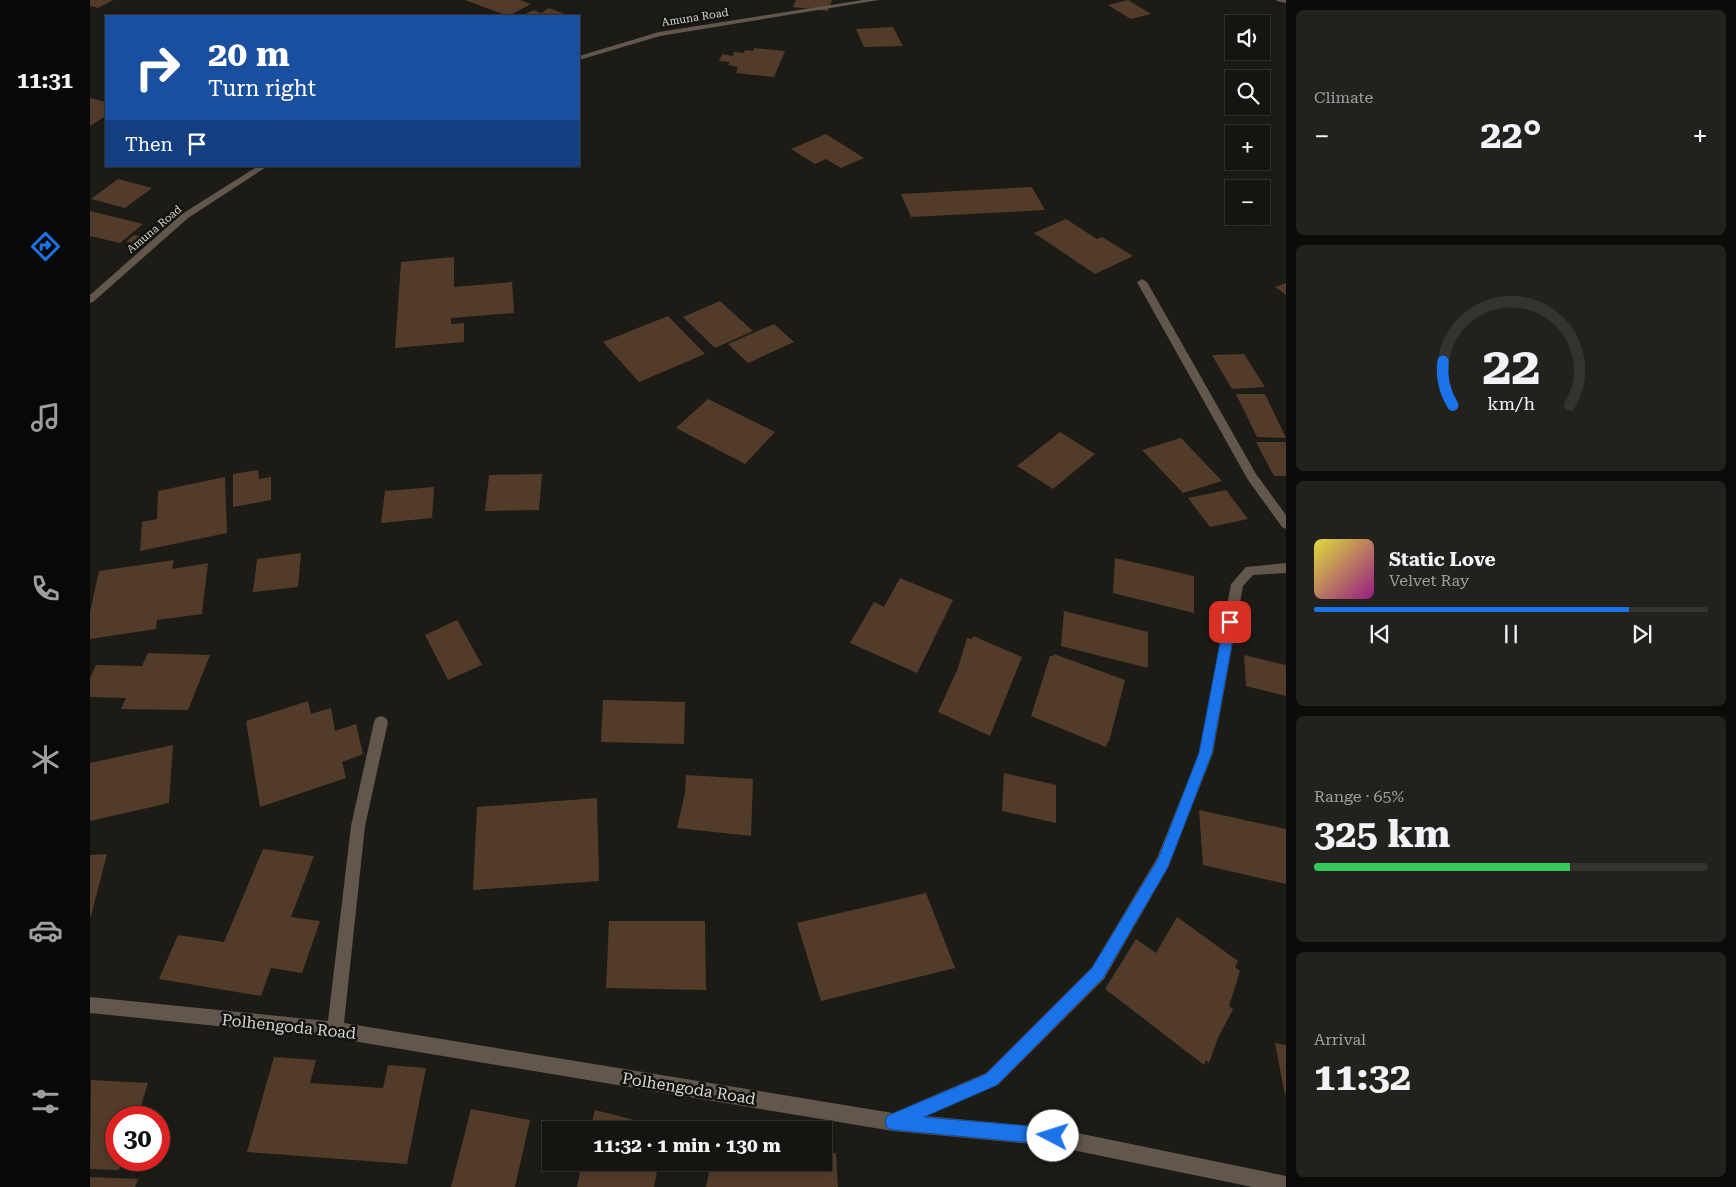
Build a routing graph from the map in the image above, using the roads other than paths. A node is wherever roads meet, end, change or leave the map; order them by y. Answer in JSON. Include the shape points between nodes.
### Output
{"nodes":[{"id":1,"x":876,"y":0,"type":"edge"},
{"id":2,"x":1279,"y":0,"type":"edge"},
{"id":3,"x":1286,"y":1,"type":"edge"},
{"id":4,"x":580,"y":58,"type":"edge"},
{"id":5,"x":262,"y":167,"type":"edge"},
{"id":6,"x":1142,"y":282,"type":"dead end"},
{"id":7,"x":90,"y":300,"type":"edge"},
{"id":8,"x":1286,"y":524,"type":"edge"},
{"id":9,"x":1286,"y":568,"type":"edge"},
{"id":10,"x":381,"y":722,"type":"dead end"},
{"id":11,"x":90,"y":1005,"type":"edge"},
{"id":12,"x":335,"y":1030,"type":"junction"},
{"id":13,"x":893,"y":1122,"type":"junction"},
{"id":14,"x":1286,"y":1184,"type":"edge"}],
"edges":[{"from":1,"to":4,"type":"street","name":"Amuna Road","via":[[659,34]]},
{"from":2,"to":3,"type":"street"},
{"from":5,"to":7,"type":"street","name":"Amuna Road","via":[[185,216]]},
{"from":6,"to":8,"type":"street","via":[[1252,477]]},
{"from":9,"to":13,"type":"street","via":[[1250,570],[1237,584],[1206,753],[1163,863],[1098,973],[992,1079]]},
{"from":10,"to":12,"type":"street","via":[[358,826]]},
{"from":11,"to":12,"type":"street","name":"Polhengoda Road"},
{"from":12,"to":13,"type":"street","name":"Polhengoda Road"},
{"from":13,"to":14,"type":"street","name":"Polhengoda Road","via":[[1053,1136]]}]}
